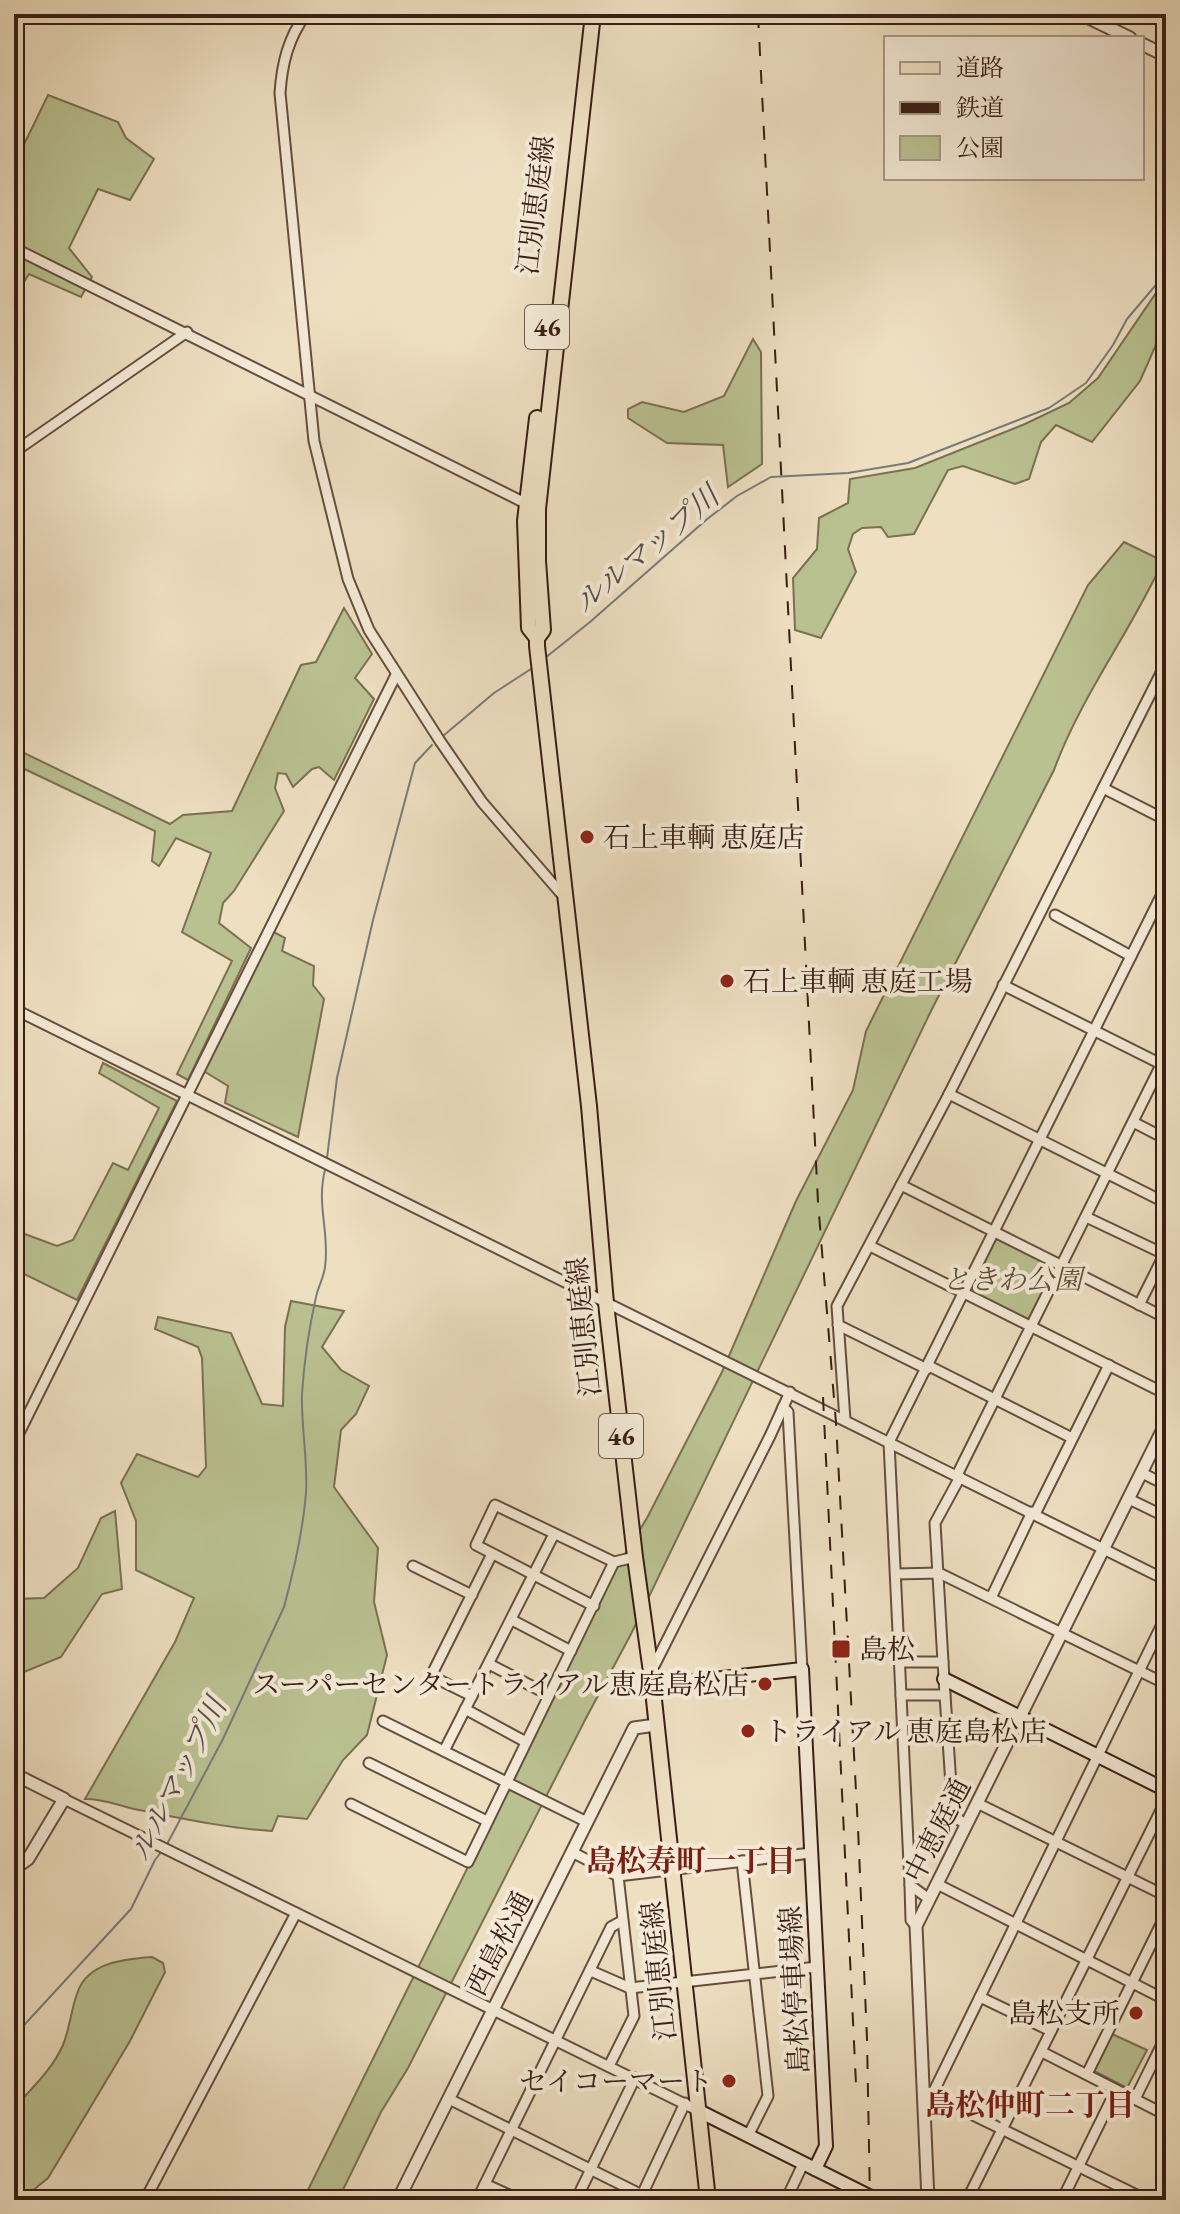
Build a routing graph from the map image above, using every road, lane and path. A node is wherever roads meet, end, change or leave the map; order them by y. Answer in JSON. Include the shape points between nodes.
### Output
{"nodes":[{"id":1,"x":306,"y":14,"type":"edge"},
{"id":2,"x":583,"y":14,"type":"edge"},
{"id":3,"x":593,"y":14,"type":"edge"},
{"id":4,"x":1081,"y":14,"type":"edge"},
{"id":5,"x":1104,"y":19,"type":"edge"},
{"id":6,"x":1127,"y":36,"type":"edge"},
{"id":7,"x":1144,"y":45,"type":"edge"},
{"id":8,"x":1166,"y":56,"type":"edge"},
{"id":9,"x":14,"y":248,"type":"edge"},
{"id":10,"x":187,"y":332,"type":"junction"},
{"id":11,"x":310,"y":394,"type":"junction"},
{"id":12,"x":14,"y":452,"type":"edge"},
{"id":13,"x":532,"y":506,"type":"junction"},
{"id":14,"x":1166,"y":663,"type":"edge"},
{"id":15,"x":396,"y":675,"type":"junction"},
{"id":16,"x":1103,"y":788,"type":"junction"},
{"id":17,"x":1166,"y":820,"type":"edge"},
{"id":18,"x":1166,"y":886,"type":"edge"},
{"id":19,"x":566,"y":899,"type":"junction"},
{"id":20,"x":1162,"y":902,"type":"edge"},
{"id":21,"x":1055,"y":915,"type":"dead end"},
{"id":22,"x":1131,"y":956,"type":"junction"},
{"id":23,"x":1003,"y":985,"type":"junction"},
{"id":24,"x":14,"y":1009,"type":"edge"},
{"id":25,"x":1094,"y":1031,"type":"junction"},
{"id":26,"x":1165,"y":1062,"type":"edge"},
{"id":27,"x":188,"y":1094,"type":"junction"},
{"id":28,"x":949,"y":1094,"type":"junction"},
{"id":29,"x":1133,"y":1122,"type":"junction"},
{"id":30,"x":1166,"y":1139,"type":"edge"},
{"id":31,"x":1040,"y":1140,"type":"junction"},
{"id":32,"x":1107,"y":1174,"type":"junction"},
{"id":33,"x":901,"y":1185,"type":"junction"},
{"id":34,"x":1166,"y":1203,"type":"edge"},
{"id":35,"x":1086,"y":1217,"type":"junction"},
{"id":36,"x":993,"y":1232,"type":"junction"},
{"id":37,"x":870,"y":1246,"type":"junction"},
{"id":38,"x":1165,"y":1252,"type":"edge"},
{"id":39,"x":1062,"y":1266,"type":"junction"},
{"id":40,"x":964,"y":1293,"type":"junction"},
{"id":41,"x":606,"y":1303,"type":"junction"},
{"id":42,"x":1139,"y":1305,"type":"junction"},
{"id":43,"x":1166,"y":1318,"type":"edge"},
{"id":44,"x":838,"y":1325,"type":"junction"},
{"id":45,"x":1032,"y":1327,"type":"junction"},
{"id":46,"x":1109,"y":1365,"type":"junction"},
{"id":47,"x":928,"y":1367,"type":"junction"},
{"id":48,"x":790,"y":1392,"type":"junction"},
{"id":49,"x":1166,"y":1394,"type":"edge"},
{"id":50,"x":995,"y":1399,"type":"junction"},
{"id":51,"x":783,"y":1407,"type":"junction"},
{"id":52,"x":845,"y":1420,"type":"junction"},
{"id":53,"x":1166,"y":1423,"type":"edge"},
{"id":54,"x":1072,"y":1438,"type":"junction"},
{"id":55,"x":889,"y":1442,"type":"junction"},
{"id":56,"x":14,"y":1443,"type":"edge"},
{"id":57,"x":1142,"y":1473,"type":"junction"},
{"id":58,"x":958,"y":1476,"type":"junction"},
{"id":59,"x":1166,"y":1485,"type":"edge"},
{"id":60,"x":1129,"y":1499,"type":"junction"},
{"id":61,"x":1033,"y":1513,"type":"junction"},
{"id":62,"x":1166,"y":1517,"type":"edge"},
{"id":63,"x":554,"y":1534,"type":"junction"},
{"id":64,"x":1104,"y":1549,"type":"junction"},
{"id":65,"x":492,"y":1554,"type":"junction"},
{"id":66,"x":635,"y":1557,"type":"junction"},
{"id":67,"x":614,"y":1562,"type":"junction"},
{"id":68,"x":413,"y":1566,"type":"dead end"},
{"id":69,"x":939,"y":1573,"type":"junction"},
{"id":70,"x":896,"y":1574,"type":"junction"},
{"id":71,"x":534,"y":1576,"type":"junction"},
{"id":72,"x":1166,"y":1580,"type":"edge"},
{"id":73,"x":472,"y":1595,"type":"junction"},
{"id":74,"x":991,"y":1598,"type":"junction"},
{"id":75,"x":594,"y":1606,"type":"junction"},
{"id":76,"x":1166,"y":1616,"type":"edge"},
{"id":77,"x":512,"y":1620,"type":"junction"},
{"id":78,"x":1063,"y":1632,"type":"junction"},
{"id":79,"x":571,"y":1651,"type":"junction"},
{"id":80,"x":900,"y":1662,"type":"junction"},
{"id":81,"x":943,"y":1662,"type":"junction"},
{"id":82,"x":489,"y":1664,"type":"junction"},
{"id":83,"x":802,"y":1669,"type":"junction"},
{"id":84,"x":1139,"y":1671,"type":"junction"},
{"id":85,"x":652,"y":1679,"type":"junction"},
{"id":86,"x":944,"y":1679,"type":"junction"},
{"id":87,"x":1166,"y":1684,"type":"edge"},
{"id":88,"x":549,"y":1695,"type":"junction"},
{"id":89,"x":901,"y":1695,"type":"junction"},
{"id":90,"x":945,"y":1695,"type":"junction"},
{"id":91,"x":472,"y":1696,"type":"junction"},
{"id":92,"x":465,"y":1709,"type":"junction"},
{"id":93,"x":1020,"y":1717,"type":"junction"},
{"id":94,"x":383,"y":1721,"type":"dead end"},
{"id":95,"x":656,"y":1725,"type":"junction"},
{"id":96,"x":526,"y":1742,"type":"junction"},
{"id":97,"x":444,"y":1751,"type":"junction"},
{"id":98,"x":1098,"y":1757,"type":"junction"},
{"id":99,"x":369,"y":1763,"type":"dead end"},
{"id":100,"x":14,"y":1774,"type":"edge"},
{"id":101,"x":506,"y":1783,"type":"junction"},
{"id":102,"x":1166,"y":1790,"type":"edge"},
{"id":103,"x":64,"y":1799,"type":"junction"},
{"id":104,"x":1166,"y":1800,"type":"edge"},
{"id":105,"x":977,"y":1803,"type":"junction"},
{"id":106,"x":351,"y":1804,"type":"dead end"},
{"id":107,"x":487,"y":1821,"type":"junction"},
{"id":108,"x":587,"y":1822,"type":"junction"},
{"id":109,"x":966,"y":1825,"type":"junction"},
{"id":110,"x":1055,"y":1842,"type":"junction"},
{"id":111,"x":572,"y":1852,"type":"junction"},
{"id":112,"x":811,"y":1853,"type":"junction"},
{"id":113,"x":742,"y":1861,"type":"junction"},
{"id":114,"x":14,"y":1869,"type":"edge"},
{"id":115,"x":672,"y":1869,"type":"junction"},
{"id":116,"x":618,"y":1876,"type":"junction"},
{"id":117,"x":1128,"y":1877,"type":"junction"},
{"id":118,"x":937,"y":1884,"type":"junction"},
{"id":119,"x":910,"y":1885,"type":"junction"},
{"id":120,"x":1166,"y":1896,"type":"edge"},
{"id":121,"x":929,"y":1899,"type":"junction"},
{"id":122,"x":296,"y":1913,"type":"junction"},
{"id":123,"x":1166,"y":1914,"type":"edge"},
{"id":124,"x":622,"y":1921,"type":"junction"},
{"id":125,"x":916,"y":1926,"type":"junction"},
{"id":126,"x":1015,"y":1926,"type":"junction"},
{"id":127,"x":1087,"y":1960,"type":"junction"},
{"id":128,"x":817,"y":1967,"type":"junction"},
{"id":129,"x":591,"y":1971,"type":"junction"},
{"id":130,"x":753,"y":1975,"type":"junction"},
{"id":131,"x":1166,"y":1982,"type":"edge"},
{"id":132,"x":685,"y":1983,"type":"junction"},
{"id":133,"x":1133,"y":1983,"type":"junction"},
{"id":134,"x":630,"y":1988,"type":"junction"},
{"id":135,"x":980,"y":1997,"type":"junction"},
{"id":136,"x":1163,"y":1998,"type":"edge"},
{"id":137,"x":493,"y":2009,"type":"junction"},
{"id":138,"x":1051,"y":2031,"type":"junction"},
{"id":139,"x":1166,"y":2036,"type":"edge"},
{"id":140,"x":557,"y":2039,"type":"junction"},
{"id":141,"x":1042,"y":2052,"type":"junction"},
{"id":142,"x":609,"y":2066,"type":"junction"},
{"id":143,"x":1087,"y":2074,"type":"junction"},
{"id":144,"x":635,"y":2078,"type":"junction"},
{"id":145,"x":1116,"y":2090,"type":"junction"},
{"id":146,"x":927,"y":2095,"type":"junction"},
{"id":147,"x":449,"y":2099,"type":"junction"},
{"id":148,"x":1135,"y":2099,"type":"junction"},
{"id":149,"x":685,"y":2103,"type":"junction"},
{"id":150,"x":699,"y":2111,"type":"junction"},
{"id":151,"x":1166,"y":2115,"type":"edge"},
{"id":152,"x":511,"y":2129,"type":"junction"},
{"id":153,"x":1003,"y":2130,"type":"junction"},
{"id":154,"x":748,"y":2136,"type":"junction"},
{"id":155,"x":809,"y":2167,"type":"junction"},
{"id":156,"x":1078,"y":2167,"type":"junction"},
{"id":157,"x":590,"y":2169,"type":"junction"},
{"id":158,"x":485,"y":2184,"type":"junction"},
{"id":159,"x":1166,"y":2192,"type":"edge"},
{"id":160,"x":851,"y":2194,"type":"edge"},
{"id":161,"x":641,"y":2197,"type":"edge"},
{"id":162,"x":145,"y":2200,"type":"edge"},
{"id":163,"x":398,"y":2200,"type":"edge"},
{"id":164,"x":477,"y":2200,"type":"edge"},
{"id":165,"x":520,"y":2200,"type":"edge"},
{"id":166,"x":576,"y":2200,"type":"edge"},
{"id":167,"x":708,"y":2200,"type":"edge"},
{"id":168,"x":786,"y":2200,"type":"edge"},
{"id":169,"x":877,"y":2200,"type":"edge"},
{"id":170,"x":928,"y":2200,"type":"edge"},
{"id":171,"x":967,"y":2200,"type":"edge"},
{"id":172,"x":1062,"y":2200,"type":"edge"},
{"id":173,"x":1147,"y":2200,"type":"edge"},
{"id":174,"x":1162,"y":2200,"type":"edge"}],
"edges":[{"from":1,"to":11,"type":"street","via":[[282,65],[280,93]]},
{"from":2,"to":13,"type":"main road","name":"江別恵庭線","number":"46"},
{"from":3,"to":13,"type":"main road","name":"江別恵庭線","number":"46"},
{"from":4,"to":5,"type":"street"},
{"from":5,"to":6,"type":"street"},
{"from":7,"to":8,"type":"street"},
{"from":9,"to":10,"type":"street"},
{"from":10,"to":11,"type":"street"},
{"from":10,"to":12,"type":"street"},
{"from":11,"to":13,"type":"street"},
{"from":11,"to":15,"type":"street","via":[[322,481],[348,579],[369,630]]},
{"from":13,"to":19,"type":"main road","name":"江別恵庭線","number":"46","via":[[525,548],[529,628],[537,642]]},
{"from":14,"to":16,"type":"street"},
{"from":15,"to":19,"type":"street","via":[[482,802]]},
{"from":15,"to":27,"type":"street"},
{"from":16,"to":17,"type":"street"},
{"from":16,"to":23,"type":"street"},
{"from":18,"to":20,"type":"street"},
{"from":19,"to":41,"type":"main road","name":"江別恵庭線","number":"46"},
{"from":20,"to":22,"type":"street"},
{"from":21,"to":22,"type":"street"},
{"from":22,"to":25,"type":"street"},
{"from":23,"to":25,"type":"street"},
{"from":23,"to":28,"type":"street"},
{"from":24,"to":27,"type":"street"},
{"from":25,"to":26,"type":"street"},
{"from":25,"to":31,"type":"street"},
{"from":26,"to":29,"type":"street"},
{"from":27,"to":41,"type":"street"},
{"from":27,"to":56,"type":"street"},
{"from":28,"to":31,"type":"street"},
{"from":28,"to":33,"type":"street"},
{"from":29,"to":30,"type":"street"},
{"from":29,"to":32,"type":"street"},
{"from":31,"to":32,"type":"street"},
{"from":31,"to":36,"type":"street"},
{"from":32,"to":34,"type":"street"},
{"from":32,"to":35,"type":"street"},
{"from":33,"to":36,"type":"street"},
{"from":33,"to":37,"type":"street"},
{"from":35,"to":38,"type":"street"},
{"from":35,"to":39,"type":"street"},
{"from":36,"to":39,"type":"street"},
{"from":36,"to":40,"type":"street"},
{"from":37,"to":40,"type":"street"},
{"from":37,"to":44,"type":"street","via":[[837,1306]]},
{"from":38,"to":42,"type":"street"},
{"from":39,"to":42,"type":"street"},
{"from":39,"to":45,"type":"street"},
{"from":40,"to":45,"type":"street"},
{"from":40,"to":47,"type":"street"},
{"from":41,"to":48,"type":"street"},
{"from":41,"to":66,"type":"main road","name":"江別恵庭線","number":"46"},
{"from":42,"to":43,"type":"street"},
{"from":44,"to":47,"type":"street"},
{"from":44,"to":52,"type":"street"},
{"from":45,"to":46,"type":"street"},
{"from":45,"to":50,"type":"street"},
{"from":46,"to":49,"type":"street"},
{"from":46,"to":54,"type":"street"},
{"from":47,"to":50,"type":"street"},
{"from":47,"to":55,"type":"street"},
{"from":48,"to":51,"type":"street"},
{"from":48,"to":52,"type":"street"},
{"from":50,"to":54,"type":"street"},
{"from":50,"to":58,"type":"street"},
{"from":51,"to":83,"type":"street","via":[[788,1412]]},
{"from":51,"to":85,"type":"street"},
{"from":52,"to":55,"type":"street"},
{"from":53,"to":57,"type":"street","name":"中恵庭通"},
{"from":54,"to":61,"type":"street"},
{"from":55,"to":58,"type":"street"},
{"from":55,"to":70,"type":"street"},
{"from":57,"to":59,"type":"street"},
{"from":57,"to":60,"type":"street","name":"中恵庭通"},
{"from":58,"to":61,"type":"street"},
{"from":58,"to":69,"type":"street","via":[[935,1523]]},
{"from":60,"to":62,"type":"street"},
{"from":60,"to":64,"type":"street","name":"中恵庭通"},
{"from":61,"to":64,"type":"street"},
{"from":61,"to":74,"type":"street"},
{"from":63,"to":65,"type":"street","via":[[495,1505],[476,1545]]},
{"from":63,"to":67,"type":"street"},
{"from":63,"to":71,"type":"street"},
{"from":64,"to":72,"type":"street"},
{"from":64,"to":78,"type":"street","name":"中恵庭通"},
{"from":65,"to":71,"type":"street"},
{"from":65,"to":73,"type":"street"},
{"from":66,"to":67,"type":"street"},
{"from":66,"to":85,"type":"main road","name":"江別恵庭線","number":"46"},
{"from":67,"to":75,"type":"street"},
{"from":68,"to":73,"type":"street"},
{"from":69,"to":70,"type":"street"},
{"from":69,"to":74,"type":"street"},
{"from":69,"to":81,"type":"street"},
{"from":70,"to":80,"type":"street"},
{"from":71,"to":75,"type":"street"},
{"from":71,"to":77,"type":"street"},
{"from":73,"to":91,"type":"street","via":[[431,1676]]},
{"from":74,"to":78,"type":"street"},
{"from":75,"to":79,"type":"street"},
{"from":76,"to":84,"type":"street"},
{"from":77,"to":79,"type":"street"},
{"from":77,"to":82,"type":"street"},
{"from":78,"to":84,"type":"street"},
{"from":78,"to":93,"type":"street","name":"中恵庭通"},
{"from":79,"to":88,"type":"street"},
{"from":80,"to":81,"type":"street"},
{"from":80,"to":89,"type":"street"},
{"from":81,"to":86,"type":"street"},
{"from":82,"to":88,"type":"street"},
{"from":82,"to":91,"type":"street"},
{"from":83,"to":85,"type":"main road"},
{"from":83,"to":112,"type":"main road","name":"島松停車場線"},
{"from":84,"to":87,"type":"street"},
{"from":84,"to":98,"type":"street"},
{"from":85,"to":95,"type":"main road","name":"江別恵庭線","number":"46"},
{"from":86,"to":90,"type":"street"},
{"from":86,"to":93,"type":"main road"},
{"from":88,"to":96,"type":"street"},
{"from":89,"to":90,"type":"street"},
{"from":89,"to":119,"type":"street"},
{"from":90,"to":109,"type":"street","via":[[953,1815]]},
{"from":91,"to":92,"type":"street"},
{"from":92,"to":96,"type":"street"},
{"from":92,"to":97,"type":"street"},
{"from":93,"to":98,"type":"main road"},
{"from":93,"to":105,"type":"street","name":"中恵庭通"},
{"from":94,"to":97,"type":"street"},
{"from":95,"to":108,"type":"street","name":"西島松通","via":[[634,1728]]},
{"from":95,"to":115,"type":"main road","name":"江別恵庭線","number":"46"},
{"from":96,"to":101,"type":"street"},
{"from":97,"to":101,"type":"street"},
{"from":98,"to":102,"type":"main road"},
{"from":98,"to":110,"type":"street"},
{"from":99,"to":107,"type":"street"},
{"from":100,"to":103,"type":"street"},
{"from":101,"to":107,"type":"street"},
{"from":101,"to":108,"type":"street"},
{"from":103,"to":114,"type":"street","via":[[28,1859]]},
{"from":103,"to":122,"type":"street"},
{"from":104,"to":117,"type":"street"},
{"from":105,"to":109,"type":"street","name":"中恵庭通"},
{"from":105,"to":110,"type":"street"},
{"from":106,"to":107,"type":"street","via":[[468,1862]]},
{"from":108,"to":111,"type":"street","name":"西島松通"},
{"from":109,"to":118,"type":"street","name":"中恵庭通"},
{"from":110,"to":117,"type":"street"},
{"from":110,"to":126,"type":"street"},
{"from":111,"to":116,"type":"street"},
{"from":111,"to":137,"type":"street","name":"西島松通"},
{"from":112,"to":113,"type":"street"},
{"from":112,"to":128,"type":"main road","name":"島松停車場線"},
{"from":113,"to":115,"type":"street"},
{"from":113,"to":130,"type":"street"},
{"from":115,"to":116,"type":"street"},
{"from":115,"to":132,"type":"main road","name":"江別恵庭線","number":"46"},
{"from":116,"to":124,"type":"street"},
{"from":117,"to":120,"type":"street"},
{"from":117,"to":127,"type":"street"},
{"from":118,"to":121,"type":"street","name":"中恵庭通"},
{"from":118,"to":126,"type":"street"},
{"from":119,"to":121,"type":"street"},
{"from":119,"to":125,"type":"street","via":[[911,1920]]},
{"from":121,"to":125,"type":"street","name":"中恵庭通"},
{"from":122,"to":137,"type":"street"},
{"from":122,"to":162,"type":"street"},
{"from":123,"to":133,"type":"street"},
{"from":124,"to":129,"type":"street","via":[[611,1927]]},
{"from":124,"to":134,"type":"street"},
{"from":125,"to":146,"type":"street","name":"中恵庭通"},
{"from":126,"to":127,"type":"street"},
{"from":126,"to":135,"type":"street"},
{"from":127,"to":133,"type":"street"},
{"from":127,"to":138,"type":"street"},
{"from":128,"to":130,"type":"street"},
{"from":128,"to":155,"type":"main road","name":"島松停車場線","via":[[826,2146]]},
{"from":129,"to":134,"type":"street"},
{"from":129,"to":140,"type":"street"},
{"from":130,"to":132,"type":"street"},
{"from":130,"to":154,"type":"street","via":[[768,2096]]},
{"from":131,"to":136,"type":"street"},
{"from":132,"to":134,"type":"street"},
{"from":132,"to":150,"type":"main road","name":"江別恵庭線","number":"46"},
{"from":133,"to":136,"type":"street"},
{"from":133,"to":143,"type":"street"},
{"from":134,"to":142,"type":"street","via":[[634,2016]]},
{"from":135,"to":138,"type":"street"},
{"from":135,"to":146,"type":"street"},
{"from":137,"to":140,"type":"street"},
{"from":137,"to":147,"type":"street","name":"西島松通"},
{"from":138,"to":141,"type":"street"},
{"from":139,"to":148,"type":"street"},
{"from":140,"to":142,"type":"street"},
{"from":140,"to":152,"type":"street"},
{"from":141,"to":143,"type":"street"},
{"from":141,"to":153,"type":"street"},
{"from":142,"to":144,"type":"street"},
{"from":143,"to":145,"type":"street"},
{"from":144,"to":149,"type":"street"},
{"from":144,"to":157,"type":"street"},
{"from":145,"to":148,"type":"street"},
{"from":145,"to":156,"type":"street"},
{"from":146,"to":153,"type":"street"},
{"from":146,"to":170,"type":"street","name":"中恵庭通"},
{"from":147,"to":152,"type":"street"},
{"from":147,"to":163,"type":"street","name":"西島松通"},
{"from":148,"to":151,"type":"street"},
{"from":149,"to":150,"type":"street"},
{"from":149,"to":161,"type":"street"},
{"from":150,"to":154,"type":"main road"},
{"from":150,"to":167,"type":"main road","name":"江別恵庭線","number":"46"},
{"from":152,"to":157,"type":"street"},
{"from":152,"to":158,"type":"street"},
{"from":153,"to":156,"type":"street"},
{"from":153,"to":171,"type":"street"},
{"from":154,"to":155,"type":"main road"},
{"from":155,"to":160,"type":"main road"},
{"from":155,"to":168,"type":"street"},
{"from":156,"to":172,"type":"street"},
{"from":156,"to":173,"type":"street"},
{"from":157,"to":161,"type":"street"},
{"from":157,"to":166,"type":"street"},
{"from":158,"to":164,"type":"street"},
{"from":158,"to":165,"type":"street"},
{"from":159,"to":174,"type":"main road"},
{"from":160,"to":169,"type":"main road"}]}
